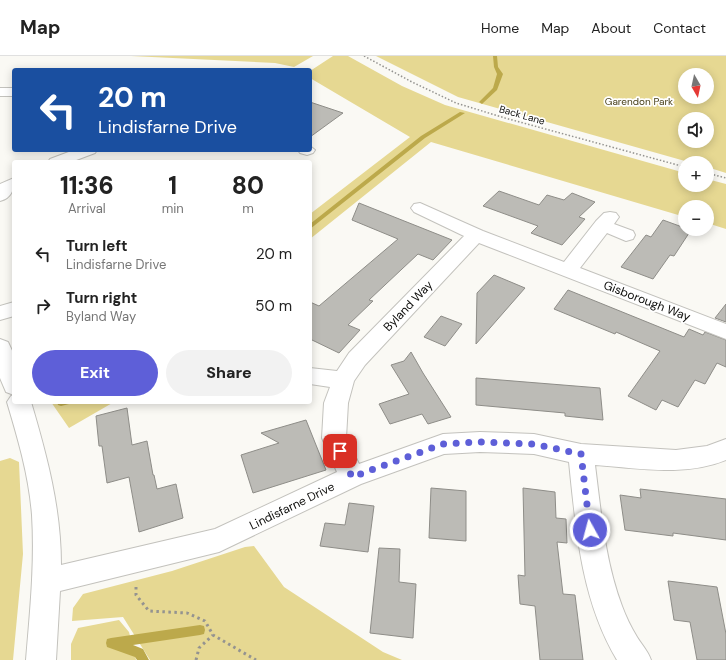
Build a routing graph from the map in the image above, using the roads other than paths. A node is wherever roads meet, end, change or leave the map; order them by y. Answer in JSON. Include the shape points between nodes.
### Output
{"nodes":[{"id":1,"x":0,"y":92,"type":"edge"},
{"id":2,"x":12,"y":92,"type":"edge"},
{"id":3,"x":84,"y":152,"type":"edge"},
{"id":4,"x":62,"y":160,"type":"edge"},
{"id":5,"x":420,"y":208,"type":"dead end"},
{"id":6,"x":476,"y":235,"type":"junction"},
{"id":7,"x":626,"y":235,"type":"dead end"},
{"id":8,"x":568,"y":270,"type":"junction"},
{"id":9,"x":12,"y":310,"type":"edge"},
{"id":10,"x":0,"y":313,"type":"edge"},
{"id":11,"x":726,"y":332,"type":"edge"},
{"id":12,"x":0,"y":347,"type":"edge"},
{"id":13,"x":312,"y":376,"type":"edge"},
{"id":14,"x":12,"y":380,"type":"edge"},
{"id":15,"x":343,"y":380,"type":"junction"},
{"id":16,"x":20,"y":404,"type":"edge"},
{"id":17,"x":726,"y":449,"type":"edge"},
{"id":18,"x":581,"y":454,"type":"junction"},
{"id":19,"x":352,"y":477,"type":"junction"},
{"id":20,"x":47,"y":582,"type":"junction"},
{"id":21,"x":41,"y":660,"type":"edge"},
{"id":22,"x":636,"y":660,"type":"edge"}],
"edges":[{"from":1,"to":2,"type":"street"},
{"from":3,"to":4,"type":"street"},
{"from":5,"to":6,"type":"street","name":"Gisborough Way"},
{"from":6,"to":8,"type":"street","name":"Gisborough Way"},
{"from":6,"to":15,"type":"street","name":"Byland Way","via":[[357,360]]},
{"from":7,"to":8,"type":"street","via":[[606,221]]},
{"from":8,"to":11,"type":"street","name":"Gisborough Way"},
{"from":9,"to":10,"type":"street"},
{"from":12,"to":14,"type":"street"},
{"from":13,"to":15,"type":"street"},
{"from":15,"to":19,"type":"street","name":"Byland Way","via":[[336,403],[334,438]]},
{"from":16,"to":20,"type":"street","via":[[41,489],[46,529]]},
{"from":17,"to":18,"type":"street","name":"Lindisfarne Drive","via":[[709,456],[676,460]]},
{"from":18,"to":19,"type":"street","name":"Lindisfarne Drive","via":[[534,444],[443,444]]},
{"from":18,"to":22,"type":"street","via":[[594,561],[607,606],[627,652]]},
{"from":19,"to":20,"type":"street","name":"Lindisfarne Drive","via":[[219,540]]},
{"from":20,"to":21,"type":"street"}]}
